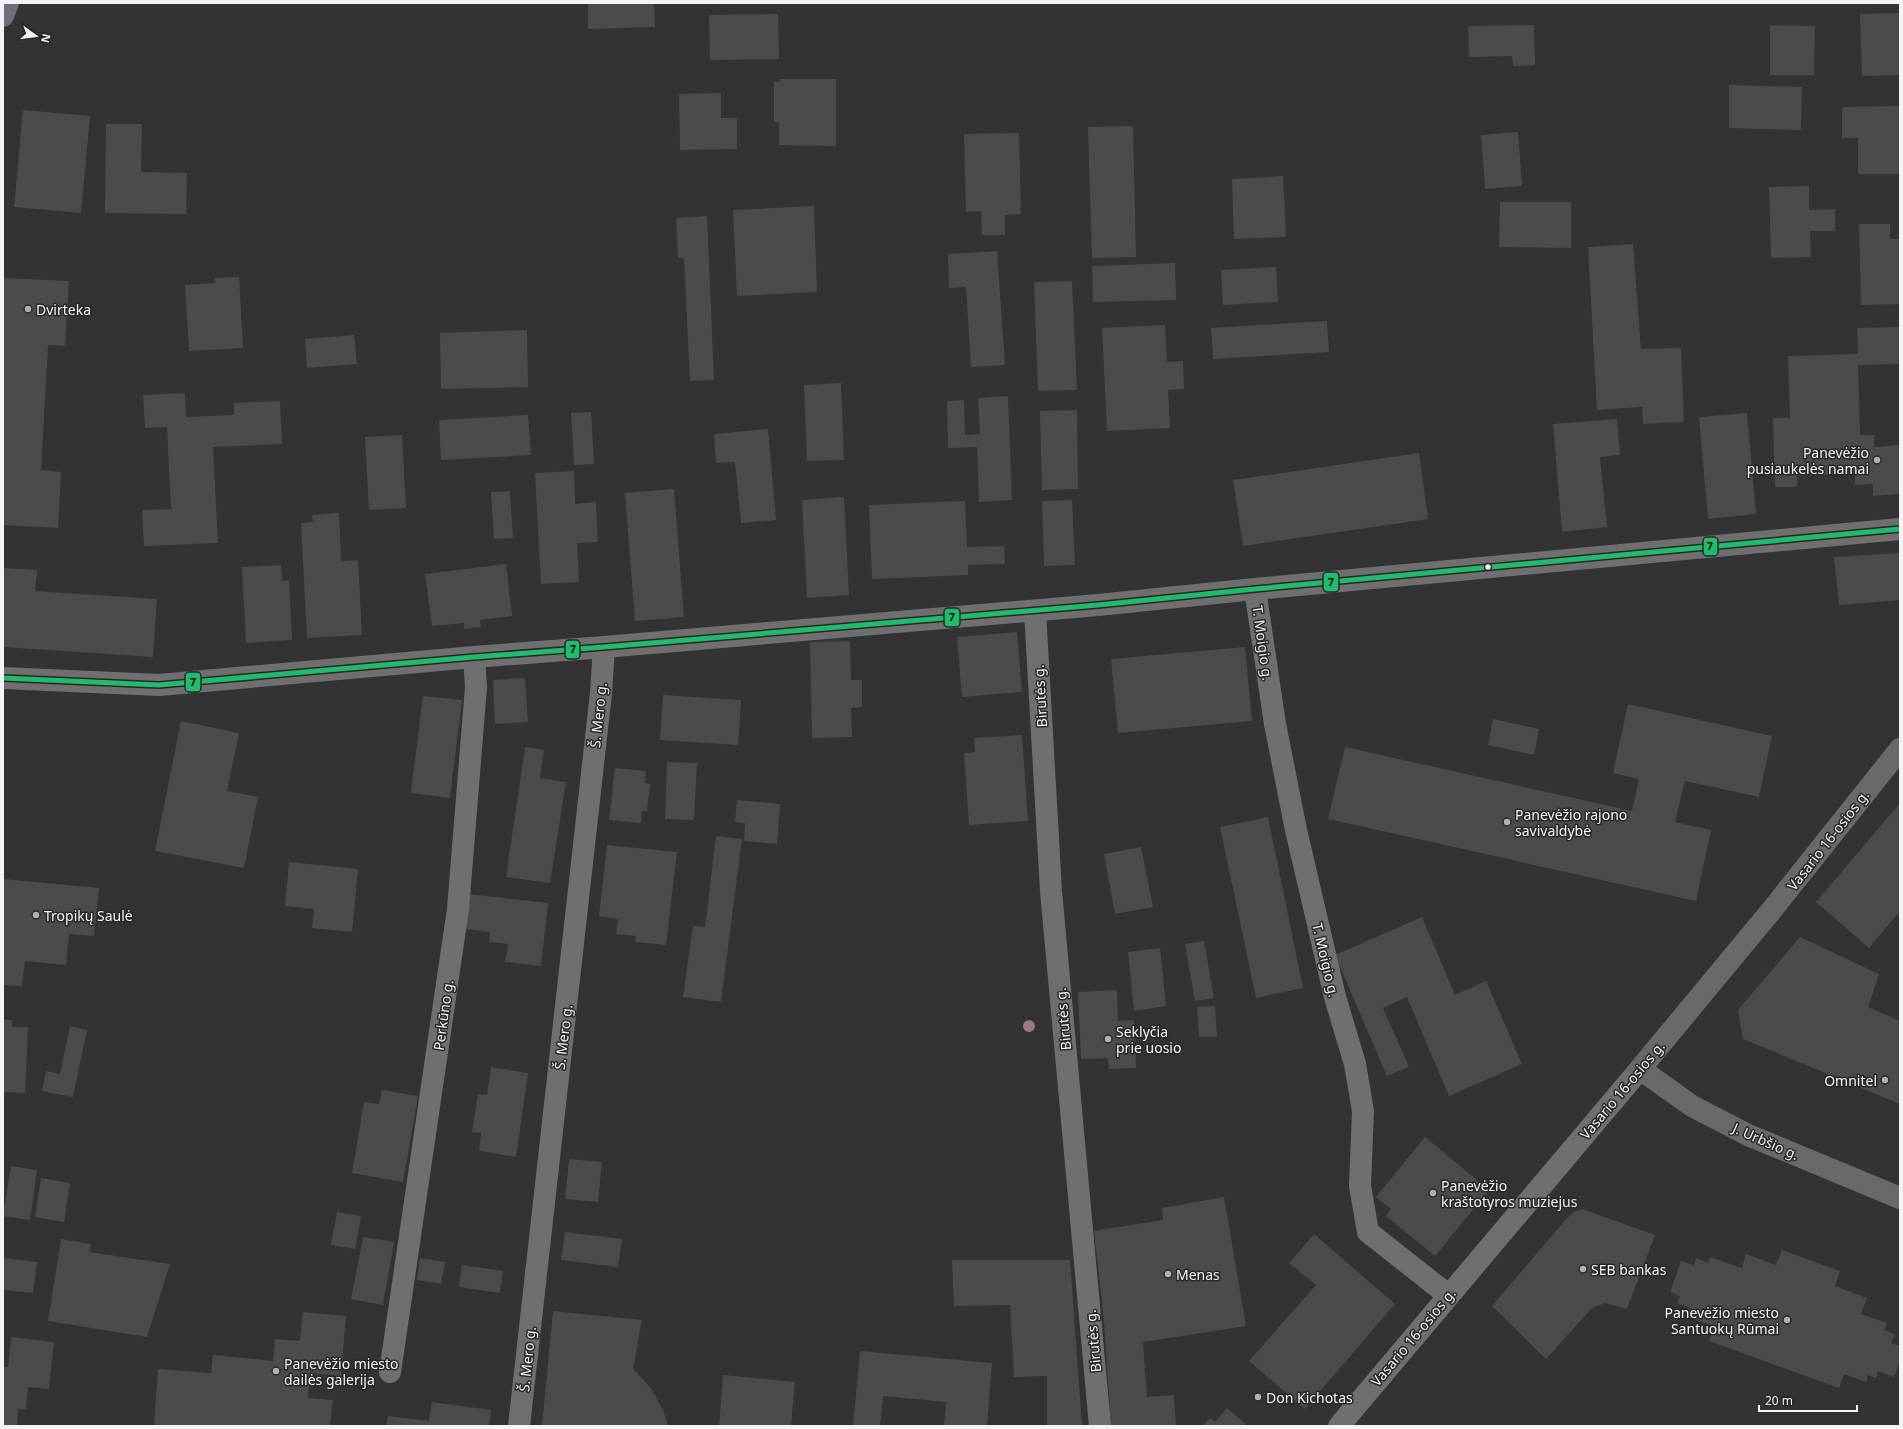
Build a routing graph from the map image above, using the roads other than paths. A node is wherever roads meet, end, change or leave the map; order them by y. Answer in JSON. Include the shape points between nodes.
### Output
{"nodes":[{"id":1,"x":8,"y":3,"type":"edge"},
{"id":2,"x":3,"y":16,"type":"edge"},
{"id":3,"x":1900,"y":528,"type":"edge"},
{"id":4,"x":1255,"y":589,"type":"junction"},
{"id":5,"x":1035,"y":611,"type":"junction"},
{"id":6,"x":604,"y":648,"type":"junction"},
{"id":7,"x":474,"y":657,"type":"junction"},
{"id":8,"x":3,"y":678,"type":"edge"},
{"id":9,"x":1900,"y":749,"type":"edge"},
{"id":10,"x":1640,"y":1069,"type":"junction"},
{"id":11,"x":1900,"y":1198,"type":"edge"},
{"id":12,"x":1448,"y":1296,"type":"junction"},
{"id":13,"x":390,"y":1372,"type":"dead end"},
{"id":14,"x":519,"y":1426,"type":"edge"},
{"id":15,"x":1100,"y":1426,"type":"edge"},
{"id":16,"x":1339,"y":1426,"type":"edge"}],
"edges":[{"from":1,"to":2,"type":"highway"},
{"from":3,"to":4,"type":"street"},
{"from":4,"to":5,"type":"street"},
{"from":4,"to":12,"type":"street","name":"T. Moigio g.","via":[[1275,724],[1296,830],[1334,997],[1355,1064],[1360,1091],[1363,1111],[1360,1186],[1368,1232]]},
{"from":5,"to":6,"type":"street"},
{"from":5,"to":15,"type":"street","name":"Birutės g.","via":[[1051,891]]},
{"from":6,"to":7,"type":"street"},
{"from":6,"to":14,"type":"street","name":"Š. Mero g."},
{"from":7,"to":8,"type":"street","via":[[159,685]]},
{"from":7,"to":13,"type":"street","name":"Perkūno g.","via":[[476,687],[458,908]]},
{"from":9,"to":10,"type":"main road","name":"Vasario 16-osios g."},
{"from":10,"to":11,"type":"main road","name":"J. Urbšio g.","via":[[1692,1106],[1748,1135]]},
{"from":10,"to":12,"type":"street","name":"Vasario 16-osios g."},
{"from":12,"to":16,"type":"street","name":"Vasario 16-osios g."}]}
